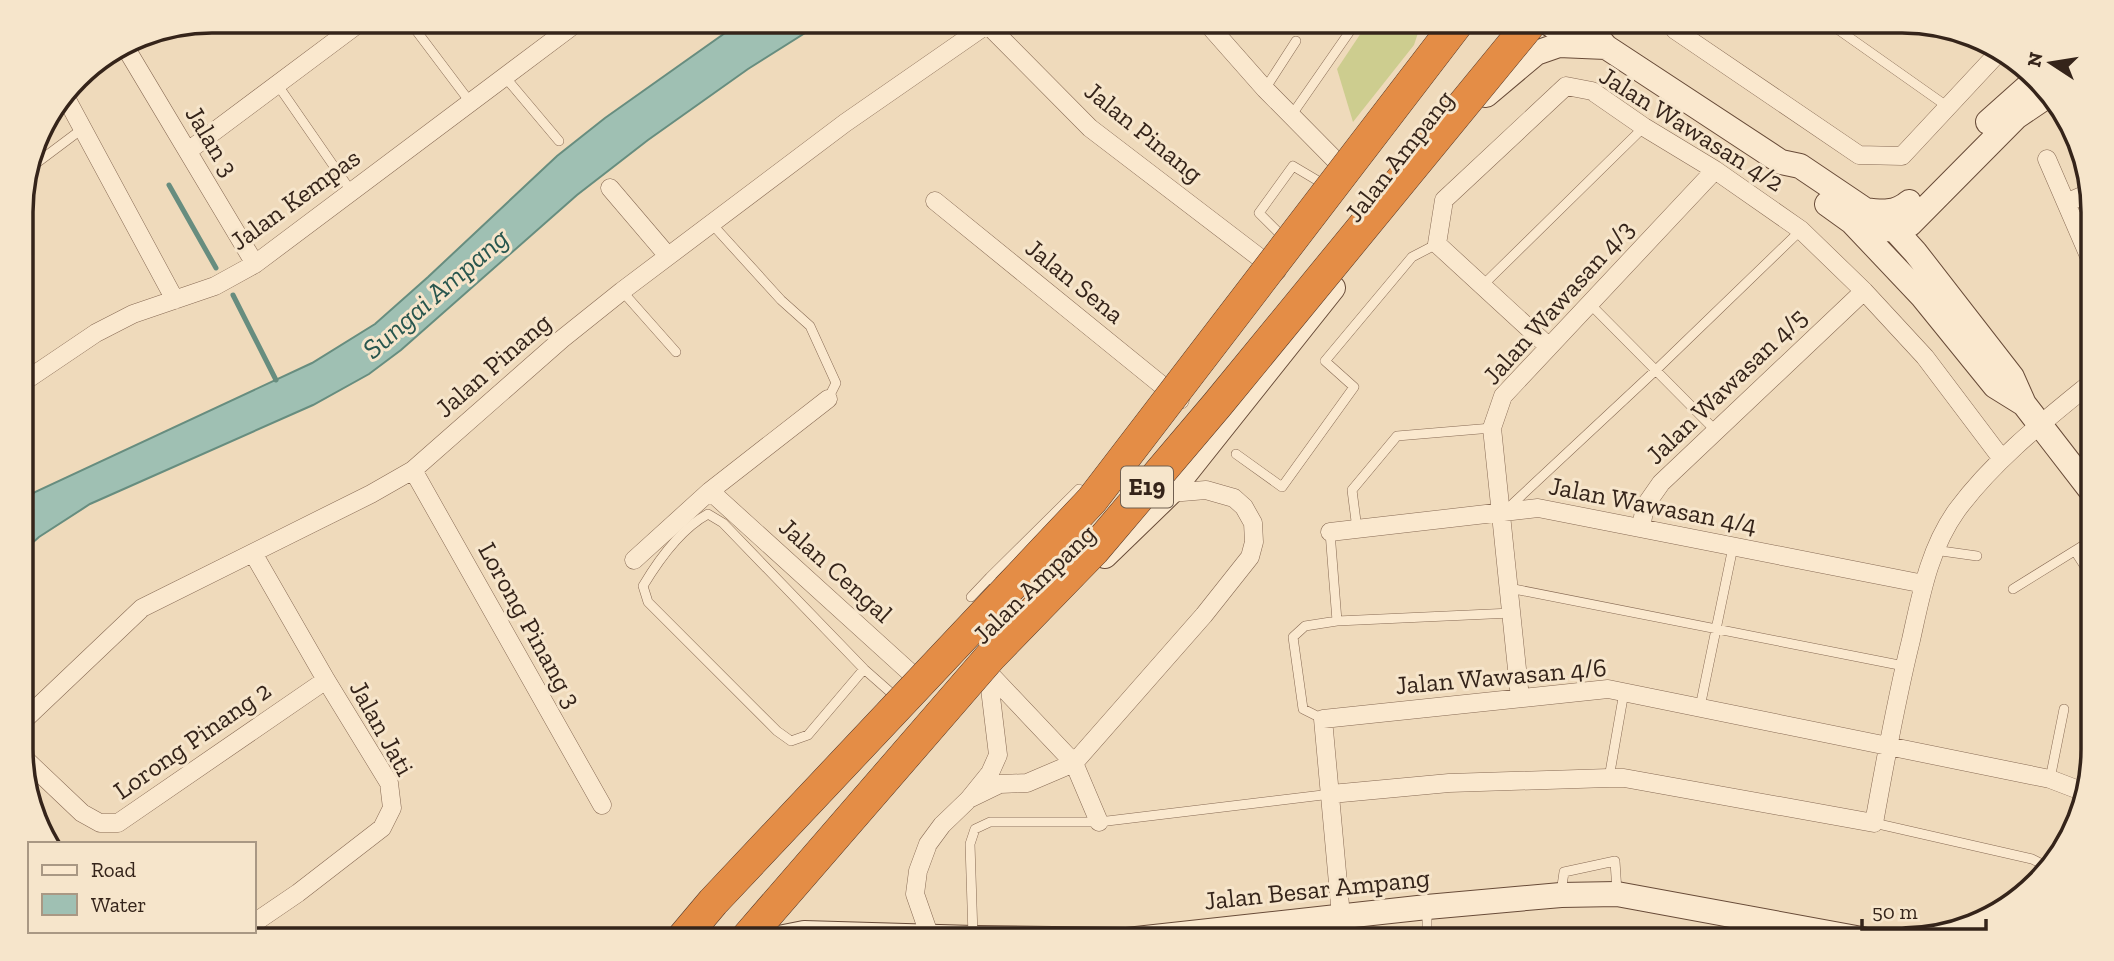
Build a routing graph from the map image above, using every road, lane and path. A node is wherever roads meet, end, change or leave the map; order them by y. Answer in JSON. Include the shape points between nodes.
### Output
{"nodes":[{"id":1,"x":346,"y":33,"type":"edge"},
{"id":2,"x":418,"y":33,"type":"edge"},
{"id":3,"x":563,"y":33,"type":"edge"},
{"id":4,"x":974,"y":33,"type":"edge"},
{"id":5,"x":1000,"y":33,"type":"edge"},
{"id":6,"x":1216,"y":33,"type":"edge"},
{"id":7,"x":1349,"y":33,"type":"edge"},
{"id":8,"x":1443,"y":33,"type":"edge"},
{"id":9,"x":1450,"y":33,"type":"edge"},
{"id":10,"x":1458,"y":33,"type":"edge"},
{"id":11,"x":1522,"y":33,"type":"edge"},
{"id":12,"x":1533,"y":33,"type":"edge"},
{"id":13,"x":1590,"y":33,"type":"edge"},
{"id":14,"x":1679,"y":33,"type":"edge"},
{"id":15,"x":1843,"y":33,"type":"edge"},
{"id":16,"x":1296,"y":41,"type":"dead end"},
{"id":17,"x":129,"y":54,"type":"edge"},
{"id":18,"x":1436,"y":57,"type":"junction"},
{"id":19,"x":1993,"y":58,"type":"edge"},
{"id":20,"x":505,"y":77,"type":"junction"},
{"id":21,"x":277,"y":84,"type":"junction"},
{"id":22,"x":1265,"y":89,"type":"junction"},
{"id":23,"x":1486,"y":95,"type":"junction"},
{"id":24,"x":2016,"y":96,"type":"edge"},
{"id":25,"x":2041,"y":100,"type":"edge"},
{"id":26,"x":470,"y":102,"type":"junction"},
{"id":27,"x":69,"y":104,"type":"edge"},
{"id":28,"x":1948,"y":107,"type":"junction"},
{"id":29,"x":1291,"y":116,"type":"junction"},
{"id":30,"x":1644,"y":127,"type":"junction"},
{"id":31,"x":82,"y":128,"type":"junction"},
{"id":32,"x":559,"y":141,"type":"dead end"},
{"id":33,"x":188,"y":151,"type":"junction"},
{"id":34,"x":41,"y":159,"type":"edge"},
{"id":35,"x":2047,"y":159,"type":"dead end"},
{"id":36,"x":1714,"y":170,"type":"junction"},
{"id":37,"x":1342,"y":182,"type":"junction"},
{"id":38,"x":610,"y":188,"type":"dead end"},
{"id":39,"x":351,"y":191,"type":"junction"},
{"id":40,"x":2080,"y":197,"type":"edge"},
{"id":41,"x":935,"y":201,"type":"dead end"},
{"id":42,"x":2066,"y":203,"type":"junction"},
{"id":43,"x":1913,"y":210,"type":"junction"},
{"id":44,"x":1857,"y":216,"type":"junction"},
{"id":45,"x":711,"y":223,"type":"junction"},
{"id":46,"x":1801,"y":230,"type":"junction"},
{"id":47,"x":1895,"y":230,"type":"junction"},
{"id":48,"x":2081,"y":238,"type":"edge"},
{"id":49,"x":1437,"y":244,"type":"junction"},
{"id":50,"x":1294,"y":248,"type":"junction"},
{"id":51,"x":1915,"y":252,"type":"junction"},
{"id":52,"x":668,"y":256,"type":"junction"},
{"id":53,"x":255,"y":264,"type":"junction"},
{"id":54,"x":1277,"y":271,"type":"junction"},
{"id":55,"x":1483,"y":285,"type":"junction"},
{"id":56,"x":622,"y":291,"type":"junction"},
{"id":57,"x":1864,"y":291,"type":"junction"},
{"id":58,"x":1922,"y":296,"type":"junction"},
{"id":59,"x":175,"y":300,"type":"junction"},
{"id":60,"x":1589,"y":303,"type":"junction"},
{"id":61,"x":1548,"y":346,"type":"junction"},
{"id":62,"x":676,"y":352,"type":"dead end"},
{"id":63,"x":1656,"y":370,"type":"junction"},
{"id":64,"x":34,"y":375,"type":"edge"},
{"id":65,"x":2081,"y":391,"type":"edge"},
{"id":66,"x":828,"y":399,"type":"joint"},
{"id":67,"x":1182,"y":402,"type":"junction"},
{"id":68,"x":2024,"y":404,"type":"junction"},
{"id":69,"x":2040,"y":424,"type":"junction"},
{"id":70,"x":1492,"y":428,"type":"junction"},
{"id":71,"x":1716,"y":431,"type":"junction"},
{"id":72,"x":1236,"y":454,"type":"dead end"},
{"id":73,"x":2002,"y":458,"type":"junction"},
{"id":74,"x":413,"y":470,"type":"junction"},
{"id":75,"x":2081,"y":478,"type":"edge"},
{"id":76,"x":1079,"y":489,"type":"dead end"},
{"id":77,"x":710,"y":491,"type":"junction"},
{"id":78,"x":1170,"y":493,"type":"junction"},
{"id":79,"x":1502,"y":513,"type":"junction"},
{"id":80,"x":1642,"y":528,"type":"junction"},
{"id":81,"x":1357,"y":529,"type":"junction"},
{"id":82,"x":1330,"y":533,"type":"joint"},
{"id":83,"x":1733,"y":547,"type":"junction"},
{"id":84,"x":2081,"y":547,"type":"edge"},
{"id":85,"x":1934,"y":550,"type":"junction"},
{"id":86,"x":2075,"y":551,"type":"junction"},
{"id":87,"x":253,"y":553,"type":"junction"},
{"id":88,"x":1977,"y":556,"type":"dead end"},
{"id":89,"x":634,"y":560,"type":"dead end"},
{"id":90,"x":2081,"y":561,"type":"edge"},
{"id":91,"x":990,"y":577,"type":"junction"},
{"id":92,"x":1924,"y":584,"type":"junction"},
{"id":93,"x":1509,"y":588,"type":"junction"},
{"id":94,"x":2013,"y":589,"type":"dead end"},
{"id":95,"x":971,"y":597,"type":"dead end"},
{"id":96,"x":1010,"y":600,"type":"junction"},
{"id":97,"x":1512,"y":613,"type":"junction"},
{"id":98,"x":1337,"y":621,"type":"junction"},
{"id":99,"x":1716,"y":629,"type":"junction"},
{"id":100,"x":965,"y":648,"type":"junction"},
{"id":101,"x":1904,"y":666,"type":"junction"},
{"id":102,"x":864,"y":670,"type":"junction"},
{"id":103,"x":988,"y":672,"type":"junction"},
{"id":104,"x":326,"y":680,"type":"junction"},
{"id":105,"x":928,"y":688,"type":"junction"},
{"id":106,"x":1624,"y":692,"type":"junction"},
{"id":107,"x":1520,"y":698,"type":"junction"},
{"id":108,"x":1700,"y":707,"type":"junction"},
{"id":109,"x":909,"y":708,"type":"junction"},
{"id":110,"x":2064,"y":709,"type":"dead end"},
{"id":111,"x":33,"y":711,"type":"edge"},
{"id":112,"x":1323,"y":719,"type":"junction"},
{"id":113,"x":1888,"y":747,"type":"junction"},
{"id":114,"x":1074,"y":763,"type":"junction"},
{"id":115,"x":35,"y":768,"type":"edge"},
{"id":116,"x":1609,"y":778,"type":"junction"},
{"id":117,"x":2050,"y":779,"type":"junction"},
{"id":118,"x":2076,"y":789,"type":"edge"},
{"id":119,"x":1331,"y":794,"type":"junction"},
{"id":120,"x":969,"y":799,"type":"junction"},
{"id":121,"x":602,"y":805,"type":"dead end"},
{"id":122,"x":1098,"y":822,"type":"junction"},
{"id":123,"x":1874,"y":823,"type":"junction"},
{"id":124,"x":2040,"y":863,"type":"edge"},
{"id":125,"x":1617,"y":894,"type":"junction"},
{"id":126,"x":1561,"y":895,"type":"junction"},
{"id":127,"x":1427,"y":907,"type":"junction"},
{"id":128,"x":1341,"y":916,"type":"junction"},
{"id":129,"x":256,"y":922,"type":"edge"},
{"id":130,"x":1239,"y":927,"type":"edge"},
{"id":131,"x":1427,"y":927,"type":"edge"},
{"id":132,"x":1797,"y":927,"type":"edge"},
{"id":133,"x":691,"y":928,"type":"edge"},
{"id":134,"x":698,"y":928,"type":"edge"},
{"id":135,"x":742,"y":928,"type":"edge"},
{"id":136,"x":756,"y":928,"type":"edge"},
{"id":137,"x":927,"y":928,"type":"edge"},
{"id":138,"x":973,"y":928,"type":"edge"}],
"edges":[{"from":1,"to":21,"type":"street"},
{"from":2,"to":26,"type":"lane"},
{"from":3,"to":20,"type":"street","name":"Jalan Kempas"},
{"from":4,"to":45,"type":"street","name":"Jalan Pinang"},
{"from":5,"to":54,"type":"street","name":"Jalan Pinang","via":[[1090,128]]},
{"from":6,"to":22,"type":"street"},
{"from":7,"to":29,"type":"lane"},
{"from":8,"to":18,"type":"street"},
{"from":9,"to":133,"type":"highway","number":"E19","bridge":true,"via":[[1092,500]]},
{"from":10,"to":18,"type":"street","name":"Jalan Ampang"},
{"from":11,"to":136,"type":"highway","number":"E19","bridge":true,"via":[[1217,405]]},
{"from":12,"to":23,"type":"street","name":"Jalan Ampang"},
{"from":13,"to":23,"type":"street","via":[[1536,53]]},
{"from":13,"to":44,"type":"street","via":[[1781,162],[1791,179]]},
{"from":14,"to":28,"type":"street","via":[[1859,155],[1902,156]]},
{"from":15,"to":28,"type":"lane"},
{"from":16,"to":22,"type":"lane"},
{"from":17,"to":33,"type":"street","name":"Jalan 3"},
{"from":18,"to":37,"type":"street","name":"Jalan Ampang"},
{"from":19,"to":28,"type":"street"},
{"from":20,"to":26,"type":"street","name":"Jalan Kempas"},
{"from":20,"to":32,"type":"lane"},
{"from":21,"to":33,"type":"street"},
{"from":21,"to":39,"type":"lane"},
{"from":22,"to":29,"type":"street"},
{"from":23,"to":78,"type":"street","name":"Jalan Ampang"},
{"from":24,"to":43,"type":"street"},
{"from":25,"to":43,"type":"street"},
{"from":26,"to":39,"type":"street","name":"Jalan Kempas"},
{"from":27,"to":31,"type":"street"},
{"from":29,"to":37,"type":"street"},
{"from":30,"to":36,"type":"street","name":"Jalan Wawasan 4/2"},
{"from":30,"to":49,"type":"street","name":"Jalan Wawasan 4/2","via":[[1592,91],[1566,86],[1444,200]]},
{"from":30,"to":55,"type":"lane"},
{"from":31,"to":34,"type":"lane"},
{"from":31,"to":59,"type":"street"},
{"from":33,"to":53,"type":"street","name":"Jalan 3"},
{"from":35,"to":42,"type":"street"},
{"from":36,"to":46,"type":"street","name":"Jalan Wawasan 4/2"},
{"from":36,"to":60,"type":"street","name":"Jalan Wawasan 4/3"},
{"from":37,"to":50,"type":"street","name":"Jalan Ampang"},
{"from":37,"to":50,"type":"lane","via":[[1293,166],[1259,213]]},
{"from":38,"to":52,"type":"street"},
{"from":39,"to":53,"type":"street","name":"Jalan Kempas"},
{"from":40,"to":42,"type":"street"},
{"from":41,"to":67,"type":"street","name":"Jalan Sena"},
{"from":42,"to":48,"type":"street"},
{"from":43,"to":44,"type":"street"},
{"from":43,"to":47,"type":"street","via":[[1901,214]]},
{"from":43,"to":51,"type":"street"},
{"from":44,"to":47,"type":"street"},
{"from":44,"to":58,"type":"street"},
{"from":45,"to":52,"type":"street","name":"Jalan Pinang"},
{"from":45,"to":66,"type":"lane","via":[[810,326],[836,383]]},
{"from":46,"to":57,"type":"street","name":"Jalan Wawasan 4/2"},
{"from":46,"to":63,"type":"lane"},
{"from":47,"to":51,"type":"street"},
{"from":47,"to":58,"type":"street","via":[[1902,257]]},
{"from":49,"to":55,"type":"street"},
{"from":49,"to":72,"type":"lane","via":[[1412,257],[1325,361],[1354,387],[1282,487]]},
{"from":50,"to":54,"type":"street","name":"Jalan Ampang"},
{"from":51,"to":68,"type":"street","via":[[2012,377]]},
{"from":52,"to":56,"type":"street","name":"Jalan Pinang"},
{"from":53,"to":59,"type":"street","name":"Jalan Kempas","via":[[215,286]]},
{"from":54,"to":67,"type":"street","name":"Jalan Ampang"},
{"from":55,"to":61,"type":"street"},
{"from":56,"to":62,"type":"lane"},
{"from":56,"to":74,"type":"street","name":"Jalan Pinang"},
{"from":57,"to":71,"type":"street","name":"Jalan Wawasan 4/5"},
{"from":57,"to":73,"type":"street","name":"Jalan Wawasan 4/2","via":[[1925,357]]},
{"from":58,"to":68,"type":"street","via":[[1996,386]]},
{"from":59,"to":64,"type":"street","name":"Jalan Kempas","via":[[96,333]]},
{"from":60,"to":61,"type":"street","name":"Jalan Wawasan 4/3"},
{"from":60,"to":63,"type":"lane"},
{"from":61,"to":70,"type":"street","name":"Jalan Wawasan 4/3","via":[[1503,396]]},
{"from":63,"to":71,"type":"lane"},
{"from":63,"to":79,"type":"lane"},
{"from":65,"to":69,"type":"street"},
{"from":66,"to":77,"type":"street"},
{"from":67,"to":96,"type":"street","name":"Jalan Ampang","via":[[1093,512]]},
{"from":68,"to":69,"type":"street"},
{"from":69,"to":73,"type":"street"},
{"from":69,"to":75,"type":"street"},
{"from":70,"to":79,"type":"street","name":"Jalan Wawasan 4/3"},
{"from":70,"to":81,"type":"lane","via":[[1397,436],[1352,490]]},
{"from":71,"to":80,"type":"street","name":"Jalan Wawasan 4/5","via":[[1652,494]]},
{"from":73,"to":85,"type":"street","via":[[1957,511]]},
{"from":74,"to":87,"type":"street","name":"Jalan Pinang"},
{"from":74,"to":121,"type":"street","name":"Lorong Pinang 3"},
{"from":76,"to":91,"type":"lane"},
{"from":77,"to":89,"type":"street"},
{"from":77,"to":105,"type":"street","name":"Jalan Cengal"},
{"from":78,"to":103,"type":"street","name":"Jalan Ampang"},
{"from":78,"to":114,"type":"street","via":[[1206,490],[1234,498],[1253,523],[1250,557]]},
{"from":79,"to":80,"type":"street","name":"Jalan Wawasan 4/4","via":[[1538,508]]},
{"from":79,"to":81,"type":"street","name":"Jalan Wawasan 4/4"},
{"from":79,"to":93,"type":"street","name":"Jalan Wawasan 4/3"},
{"from":80,"to":83,"type":"street","name":"Jalan Wawasan 4/4"},
{"from":81,"to":82,"type":"street","name":"Jalan Wawasan 4/4"},
{"from":82,"to":98,"type":"lane"},
{"from":83,"to":92,"type":"street","name":"Jalan Wawasan 4/4"},
{"from":83,"to":99,"type":"lane"},
{"from":84,"to":86,"type":"lane"},
{"from":85,"to":88,"type":"lane"},
{"from":85,"to":92,"type":"street"},
{"from":86,"to":90,"type":"lane"},
{"from":86,"to":94,"type":"lane"},
{"from":87,"to":104,"type":"street","name":"Jalan Jati"},
{"from":87,"to":111,"type":"street","name":"Jalan Pinang","via":[[142,608]]},
{"from":91,"to":95,"type":"lane"},
{"from":91,"to":96,"type":"lane"},
{"from":92,"to":101,"type":"street"},
{"from":93,"to":97,"type":"street","name":"Jalan Wawasan 4/3"},
{"from":93,"to":99,"type":"lane"},
{"from":96,"to":100,"type":"street","name":"Jalan Ampang"},
{"from":97,"to":98,"type":"lane"},
{"from":97,"to":107,"type":"street","name":"Jalan Wawasan 4/3"},
{"from":98,"to":112,"type":"lane","via":[[1305,626],[1293,637],[1303,709]]},
{"from":99,"to":101,"type":"lane"},
{"from":99,"to":108,"type":"lane"},
{"from":100,"to":103,"type":"street"},
{"from":100,"to":105,"type":"street","name":"Jalan Ampang"},
{"from":101,"to":113,"type":"street"},
{"from":102,"to":102,"type":"lane","via":[[808,734],[791,741],[648,602],[643,586],[694,522],[708,514],[723,523]]},
{"from":102,"to":109,"type":"lane"},
{"from":103,"to":114,"type":"street"},
{"from":103,"to":120,"type":"street","via":[[998,755]]},
{"from":103,"to":135,"type":"street","name":"Jalan Ampang"},
{"from":104,"to":115,"type":"street","name":"Lorong Pinang 2","via":[[118,823],[100,823],[82,813]]},
{"from":104,"to":129,"type":"street","name":"Jalan Jati","via":[[388,783],[392,808],[382,828]]},
{"from":105,"to":109,"type":"street","name":"Jalan Ampang"},
{"from":106,"to":107,"type":"street","name":"Jalan Wawasan 4/6","via":[[1608,689]]},
{"from":106,"to":108,"type":"street","name":"Jalan Wawasan 4/6"},
{"from":106,"to":116,"type":"lane"},
{"from":107,"to":112,"type":"street","name":"Jalan Wawasan 4/6"},
{"from":108,"to":113,"type":"street","name":"Jalan Wawasan 4/6"},
{"from":109,"to":134,"type":"street","name":"Jalan Ampang"},
{"from":110,"to":117,"type":"lane"},
{"from":112,"to":119,"type":"street"},
{"from":113,"to":117,"type":"street","name":"Jalan Wawasan 4/6"},
{"from":113,"to":123,"type":"street"},
{"from":114,"to":120,"type":"street","via":[[1027,783],[1000,784]]},
{"from":114,"to":122,"type":"street"},
{"from":116,"to":119,"type":"street","via":[[1449,783]]},
{"from":116,"to":123,"type":"street"},
{"from":117,"to":118,"type":"street","name":"Jalan Wawasan 4/6"},
{"from":119,"to":122,"type":"lane"},
{"from":119,"to":128,"type":"street"},
{"from":120,"to":137,"type":"street","via":[[928,844],[918,871],[915,894]]},
{"from":122,"to":138,"type":"lane","via":[[990,822],[975,829],[970,844]]},
{"from":123,"to":124,"type":"lane"},
{"from":125,"to":126,"type":"street","name":"Jalan Besar Ampang"},
{"from":125,"to":126,"type":"lane","via":[[1615,861],[1564,872]]},
{"from":125,"to":132,"type":"street","name":"Jalan Besar Ampang"},
{"from":126,"to":127,"type":"street","name":"Jalan Besar Ampang"},
{"from":127,"to":128,"type":"street","name":"Jalan Besar Ampang"},
{"from":127,"to":131,"type":"lane"},
{"from":128,"to":130,"type":"street","name":"Jalan Besar Ampang"}]}
